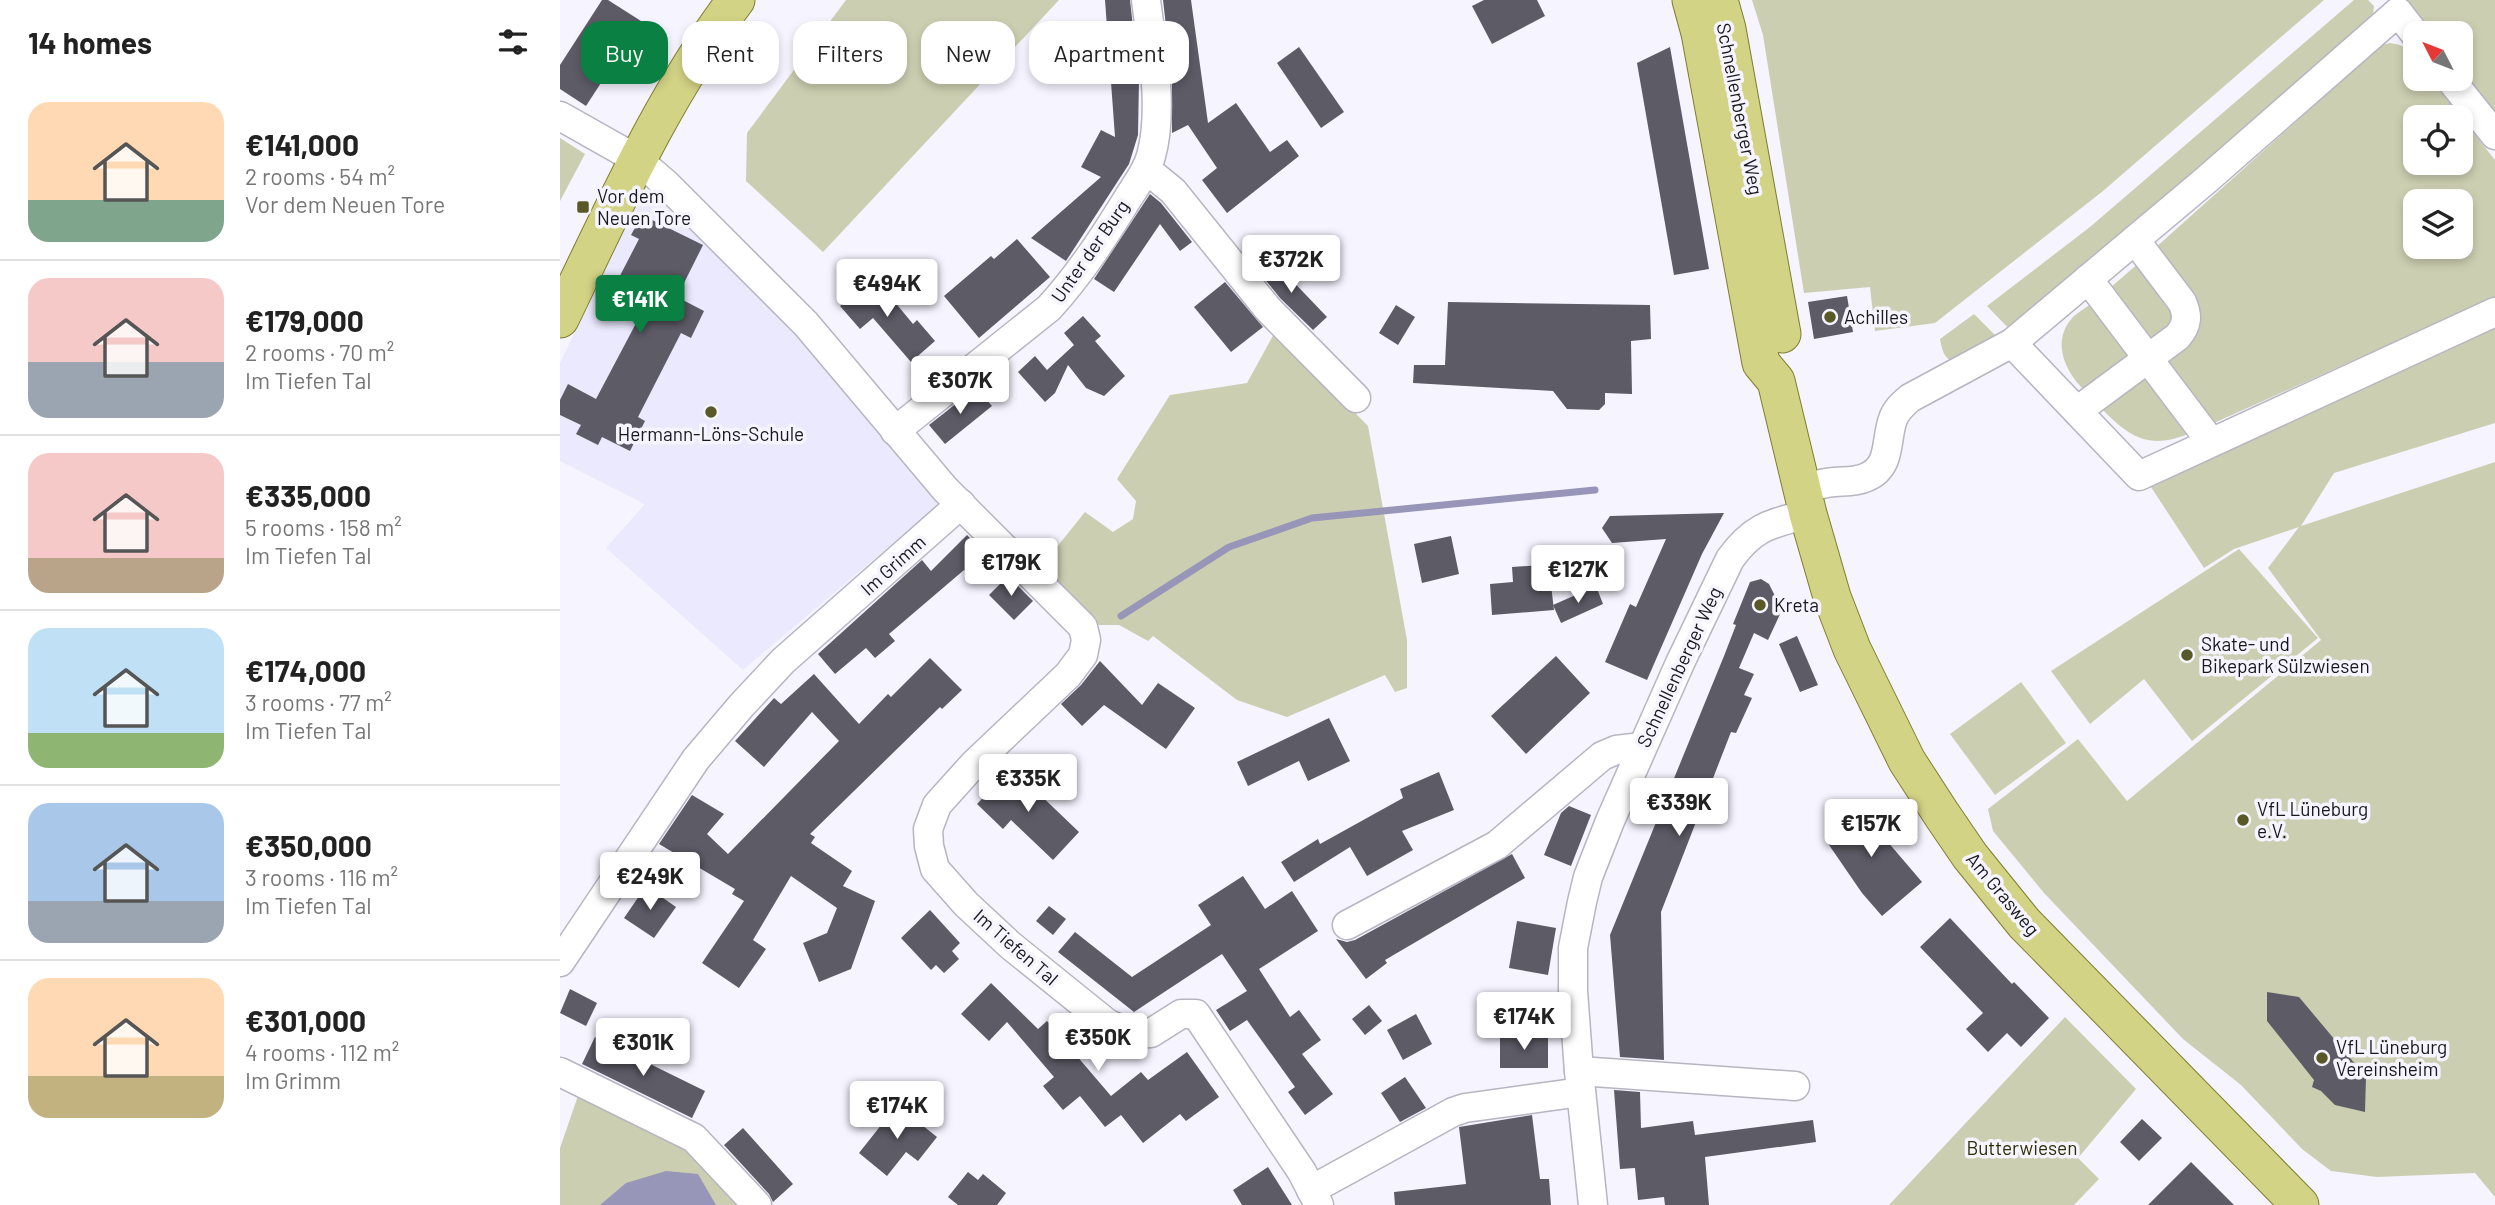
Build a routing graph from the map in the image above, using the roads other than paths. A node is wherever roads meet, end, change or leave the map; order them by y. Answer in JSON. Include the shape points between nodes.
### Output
{"nodes":[{"id":1,"x":736,"y":0,"type":"edge"},
{"id":2,"x":1146,"y":0,"type":"edge"},
{"id":3,"x":1691,"y":0,"type":"edge"},
{"id":4,"x":1719,"y":0,"type":"edge"},
{"id":5,"x":2405,"y":21,"type":"edge"},
{"id":6,"x":2460,"y":91,"type":"edge"},
{"id":7,"x":560,"y":116,"type":"edge"},
{"id":8,"x":2495,"y":135,"type":"edge"},
{"id":9,"x":638,"y":160,"type":"junction"},
{"id":10,"x":1146,"y":169,"type":"junction"},
{"id":11,"x":2134,"y":240,"type":"junction"},
{"id":12,"x":2088,"y":279,"type":"junction"},
{"id":13,"x":2495,"y":312,"type":"edge"},
{"id":14,"x":560,"y":319,"type":"edge"},
{"id":15,"x":2012,"y":343,"type":"junction"},
{"id":16,"x":2148,"y":359,"type":"junction"},
{"id":17,"x":1776,"y":381,"type":"junction"},
{"id":18,"x":1356,"y":398,"type":"dead end"},
{"id":19,"x":2077,"y":411,"type":"junction"},
{"id":20,"x":895,"y":431,"type":"junction"},
{"id":21,"x":2211,"y":442,"type":"junction"},
{"id":22,"x":1805,"y":502,"type":"junction"},
{"id":23,"x":961,"y":504,"type":"junction"},
{"id":24,"x":1642,"y":747,"type":"junction"},
{"id":25,"x":1348,"y":925,"type":"dead end"},
{"id":26,"x":560,"y":962,"type":"edge"},
{"id":27,"x":560,"y":1072,"type":"edge"},
{"id":28,"x":1580,"y":1081,"type":"junction"},
{"id":29,"x":1795,"y":1086,"type":"dead end"},
{"id":30,"x":1315,"y":1197,"type":"edge"},
{"id":31,"x":2286,"y":1200,"type":"edge"},
{"id":32,"x":757,"y":1205,"type":"edge"},
{"id":33,"x":1593,"y":1205,"type":"edge"}],
"edges":[{"from":1,"to":9,"type":"main road","via":[[677,88]]},
{"from":2,"to":10,"type":"street","name":"Unter der Burg","via":[[1156,86],[1153,146]]},
{"from":3,"to":17,"type":"main road","name":"Schnellenberger Weg","via":[[1762,363]]},
{"from":4,"to":17,"type":"main road","name":"Schnellenberger Weg","via":[[1786,357]]},
{"from":5,"to":11,"type":"street","via":[[2398,12]]},
{"from":6,"to":8,"type":"street"},
{"from":7,"to":9,"type":"street"},
{"from":9,"to":14,"type":"main road"},
{"from":9,"to":20,"type":"street","via":[[772,288]]},
{"from":10,"to":18,"type":"street","via":[[1173,191],[1268,309]]},
{"from":10,"to":20,"type":"street","name":"Unter der Burg","via":[[1092,255],[1049,308]]},
{"from":11,"to":12,"type":"street"},
{"from":11,"to":16,"type":"street","via":[[2186,311],[2183,331]]},
{"from":12,"to":15,"type":"street"},
{"from":12,"to":16,"type":"street"},
{"from":13,"to":21,"type":"street"},
{"from":15,"to":19,"type":"street"},
{"from":15,"to":22,"type":"street","via":[[1900,407],[1879,469],[1868,477],[1833,482]]},
{"from":16,"to":19,"type":"street"},
{"from":16,"to":21,"type":"street"},
{"from":17,"to":22,"type":"main road","name":"Schnellenberger Weg"},
{"from":19,"to":21,"type":"street","via":[[2139,476]]},
{"from":20,"to":23,"type":"street"},
{"from":22,"to":24,"type":"street","name":"Schnellenberger Weg","via":[[1744,540],[1730,559]]},
{"from":22,"to":31,"type":"main road","name":"Am Grasweg","via":[[1832,597],[1877,703],[1907,761],[1970,856],[2024,923]]},
{"from":23,"to":26,"type":"street","name":"Im Grimm","via":[[783,661],[741,706],[696,759]]},
{"from":23,"to":30,"type":"street","name":"Im Tiefen Tal","via":[[1083,627],[1087,640],[1083,655],[1068,675],[937,805],[928,829],[935,869],[1010,945],[1108,1024],[1133,1034],[1151,1033],[1181,1014],[1196,1014]]},
{"from":24,"to":25,"type":"street","via":[[1602,756],[1489,850]]},
{"from":24,"to":28,"type":"street","name":"Schnellenberger Weg","via":[[1598,851],[1573,948]]},
{"from":27,"to":32,"type":"street","via":[[694,1138]]},
{"from":28,"to":29,"type":"street","name":"Im Tiefen Tal"},
{"from":28,"to":30,"type":"street","name":"Im Tiefen Tal","via":[[1453,1112]]},
{"from":28,"to":33,"type":"street","name":"Schnellenberger Weg"}]}
